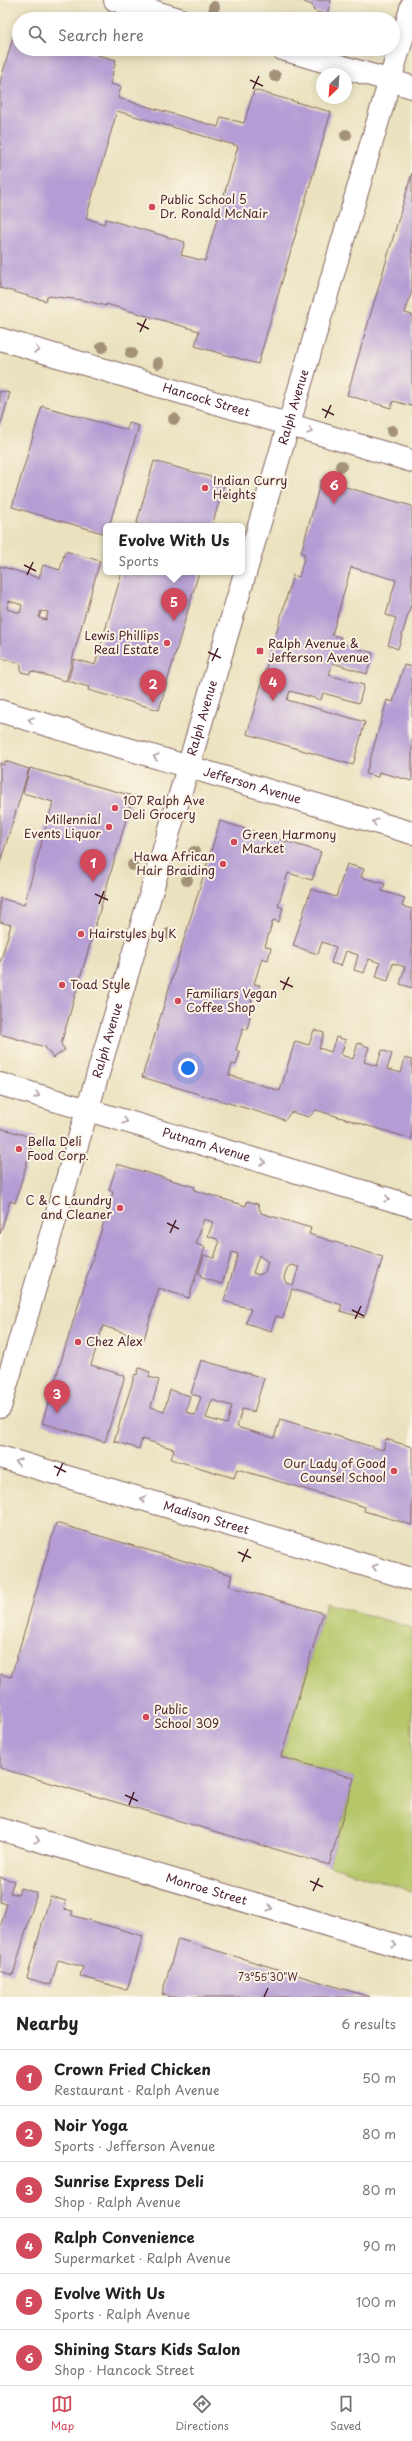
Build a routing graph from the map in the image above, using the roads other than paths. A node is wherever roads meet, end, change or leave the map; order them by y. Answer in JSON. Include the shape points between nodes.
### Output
{"nodes":[{"id":1,"x":115,"y":0,"type":"edge"},
{"id":2,"x":412,"y":6,"type":"edge"},
{"id":3,"x":155,"y":12,"type":"edge"},
{"id":4,"x":400,"y":46,"type":"edge"},
{"id":5,"x":306,"y":56,"type":"edge"},
{"id":6,"x":397,"y":56,"type":"edge"},
{"id":7,"x":390,"y":80,"type":"junction"},
{"id":8,"x":412,"y":87,"type":"edge"},
{"id":9,"x":0,"y":339,"type":"edge"},
{"id":10,"x":289,"y":424,"type":"junction"},
{"id":11,"x":412,"y":461,"type":"edge"},
{"id":12,"x":245,"y":573,"type":"edge"},
{"id":13,"x":244,"y":575,"type":"edge"},
{"id":14,"x":0,"y":711,"type":"edge"},
{"id":15,"x":188,"y":766,"type":"junction"},
{"id":16,"x":412,"y":833,"type":"edge"},
{"id":17,"x":0,"y":1084,"type":"edge"},
{"id":18,"x":87,"y":1110,"type":"junction"},
{"id":19,"x":412,"y":1206,"type":"edge"},
{"id":20,"x":0,"y":1407,"type":"edge"},
{"id":21,"x":0,"y":1457,"type":"edge"},
{"id":22,"x":412,"y":1578,"type":"edge"},
{"id":23,"x":0,"y":1829,"type":"edge"},
{"id":24,"x":412,"y":1950,"type":"edge"}],
"edges":[{"from":1,"to":3,"type":"street"},
{"from":2,"to":4,"type":"street","name":"Ralph Avenue"},
{"from":5,"to":7,"type":"street"},
{"from":6,"to":7,"type":"street","name":"Ralph Avenue"},
{"from":7,"to":8,"type":"street"},
{"from":7,"to":10,"type":"street","name":"Ralph Avenue"},
{"from":9,"to":10,"type":"street","name":"Hancock Street","one_way":true},
{"from":10,"to":11,"type":"street","name":"Hancock Street","one_way":true},
{"from":10,"to":12,"type":"street","name":"Ralph Avenue"},
{"from":13,"to":15,"type":"street","name":"Ralph Avenue"},
{"from":15,"to":14,"type":"street","name":"Jefferson Avenue","one_way":true},
{"from":16,"to":15,"type":"street","name":"Jefferson Avenue","one_way":true},
{"from":15,"to":18,"type":"street","name":"Ralph Avenue"},
{"from":17,"to":18,"type":"street","name":"Putnam Avenue","one_way":true},
{"from":18,"to":19,"type":"street","name":"Putnam Avenue","one_way":true},
{"from":18,"to":20,"type":"street","name":"Ralph Avenue"},
{"from":22,"to":21,"type":"street","name":"Madison Street","one_way":true},
{"from":23,"to":24,"type":"street","name":"Monroe Street","one_way":true}]}
